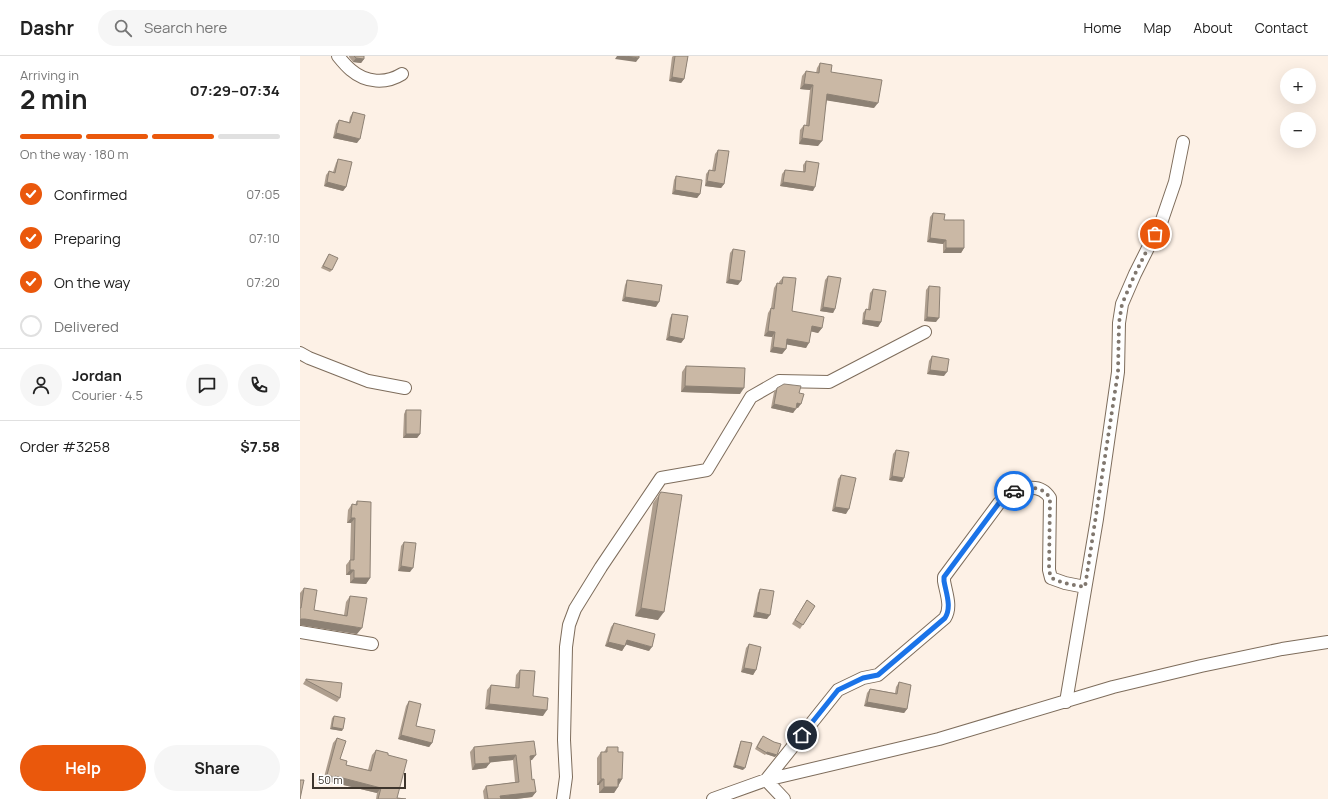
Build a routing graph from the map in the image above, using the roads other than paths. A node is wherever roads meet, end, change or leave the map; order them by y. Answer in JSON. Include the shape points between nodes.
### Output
{"nodes":[{"id":1,"x":338,"y":56,"type":"edge"},
{"id":2,"x":402,"y":74,"type":"dead end"},
{"id":3,"x":1184,"y":142,"type":"dead end"},
{"id":4,"x":925,"y":332,"type":"dead end"},
{"id":5,"x":300,"y":353,"type":"edge"},
{"id":6,"x":405,"y":388,"type":"dead end"},
{"id":7,"x":1085,"y":587,"type":"junction"},
{"id":8,"x":300,"y":632,"type":"edge"},
{"id":9,"x":1328,"y":642,"type":"edge"},
{"id":10,"x":372,"y":644,"type":"dead end"},
{"id":11,"x":1066,"y":702,"type":"junction"},
{"id":12,"x":766,"y":780,"type":"junction"},
{"id":13,"x":564,"y":799,"type":"edge"},
{"id":14,"x":712,"y":799,"type":"edge"},
{"id":15,"x":784,"y":799,"type":"edge"}],
"edges":[{"from":1,"to":2,"type":"street","via":[[351,71],[369,80],[380,81]]},
{"from":3,"to":7,"type":"street","via":[[1175,182],[1162,220],[1122,304],[1118,372]]},
{"from":4,"to":13,"type":"street","via":[[829,382],[779,381],[751,397],[707,470],[661,478],[575,609],[569,625],[566,647]]},
{"from":5,"to":6,"type":"street","via":[[368,381]]},
{"from":7,"to":11,"type":"street"},
{"from":7,"to":12,"type":"street","via":[[1051,578],[1050,498],[1047,492],[1041,488],[1015,490],[994,509],[944,577],[949,608],[945,618],[878,675],[863,678],[838,690]]},
{"from":8,"to":10,"type":"street"},
{"from":9,"to":11,"type":"street","via":[[1201,666],[1113,687]]},
{"from":11,"to":12,"type":"street","via":[[939,739]]},
{"from":12,"to":14,"type":"street"},
{"from":12,"to":15,"type":"street"}]}
